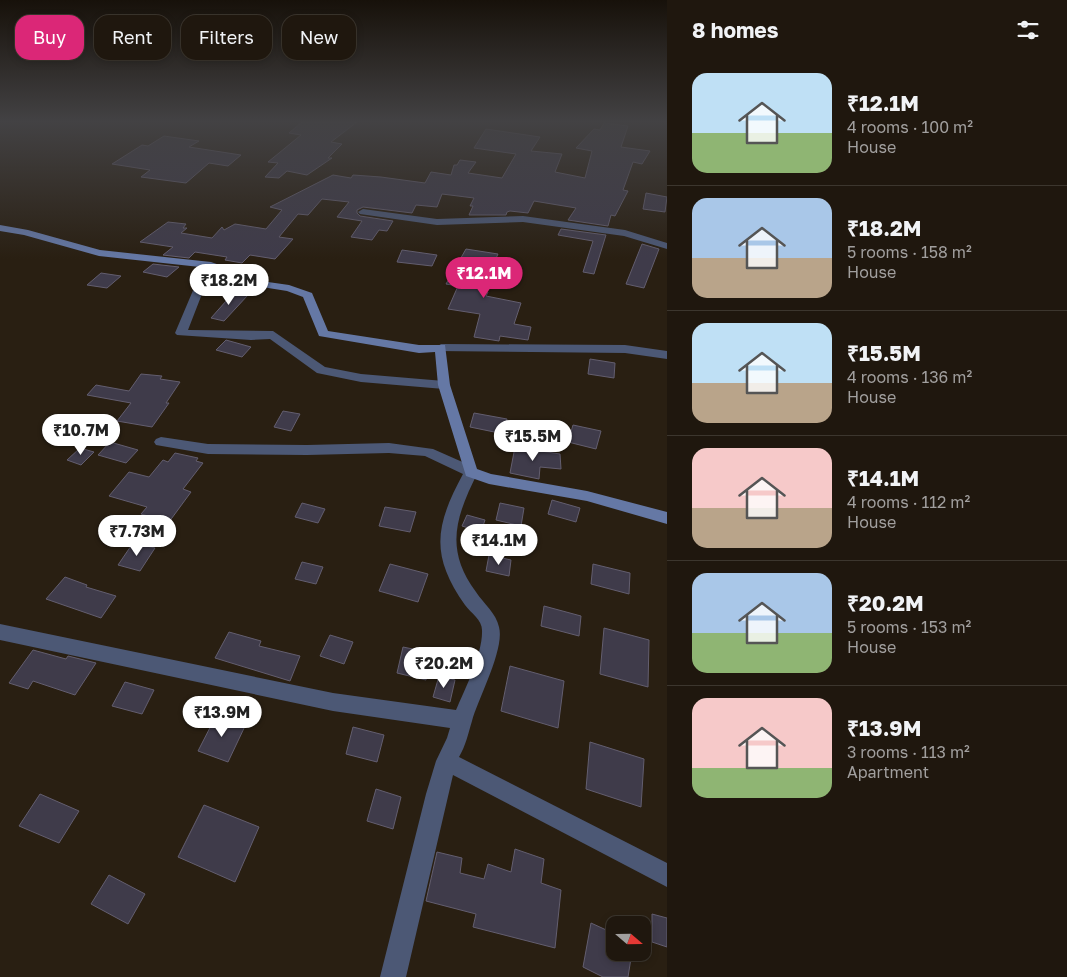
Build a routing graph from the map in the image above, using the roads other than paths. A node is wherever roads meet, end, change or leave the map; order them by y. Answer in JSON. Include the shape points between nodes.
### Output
{"nodes":[{"id":1,"x":363,"y":212,"type":"dead end"},
{"id":2,"x":0,"y":228,"type":"edge"},
{"id":3,"x":667,"y":246,"type":"edge"},
{"id":4,"x":203,"y":265,"type":"junction"},
{"id":5,"x":440,"y":348,"type":"junction"},
{"id":6,"x":667,"y":355,"type":"edge"},
{"id":7,"x":444,"y":385,"type":"junction"},
{"id":8,"x":160,"y":442,"type":"dead end"},
{"id":9,"x":471,"y":472,"type":"junction"},
{"id":10,"x":667,"y":518,"type":"edge"},
{"id":11,"x":0,"y":632,"type":"edge"},
{"id":12,"x":462,"y":720,"type":"junction"},
{"id":13,"x":446,"y":761,"type":"junction"},
{"id":14,"x":667,"y":875,"type":"edge"},
{"id":15,"x":393,"y":977,"type":"edge"}],
"edges":[{"from":1,"to":3,"type":"street","via":[[437,222],[523,219],[625,233]]},
{"from":2,"to":4,"type":"main road","via":[[99,253]]},
{"from":4,"to":5,"type":"main road","via":[[308,295],[323,334],[419,349]]},
{"from":4,"to":7,"type":"street","via":[[202,281],[181,333],[273,335],[320,370],[361,378]]},
{"from":5,"to":6,"type":"street","via":[[625,349]]},
{"from":5,"to":7,"type":"main road"},
{"from":7,"to":9,"type":"main road"},
{"from":8,"to":9,"type":"street","via":[[208,449],[389,448],[428,452]]},
{"from":9,"to":10,"type":"main road","via":[[489,479],[587,496]]},
{"from":9,"to":12,"type":"street","via":[[457,498],[447,531],[449,558],[456,578],[486,617],[491,629],[471,702]]},
{"from":11,"to":12,"type":"street","via":[[332,702]]},
{"from":12,"to":13,"type":"street","via":[[457,741]]},
{"from":13,"to":14,"type":"street"},
{"from":13,"to":15,"type":"street"}]}
